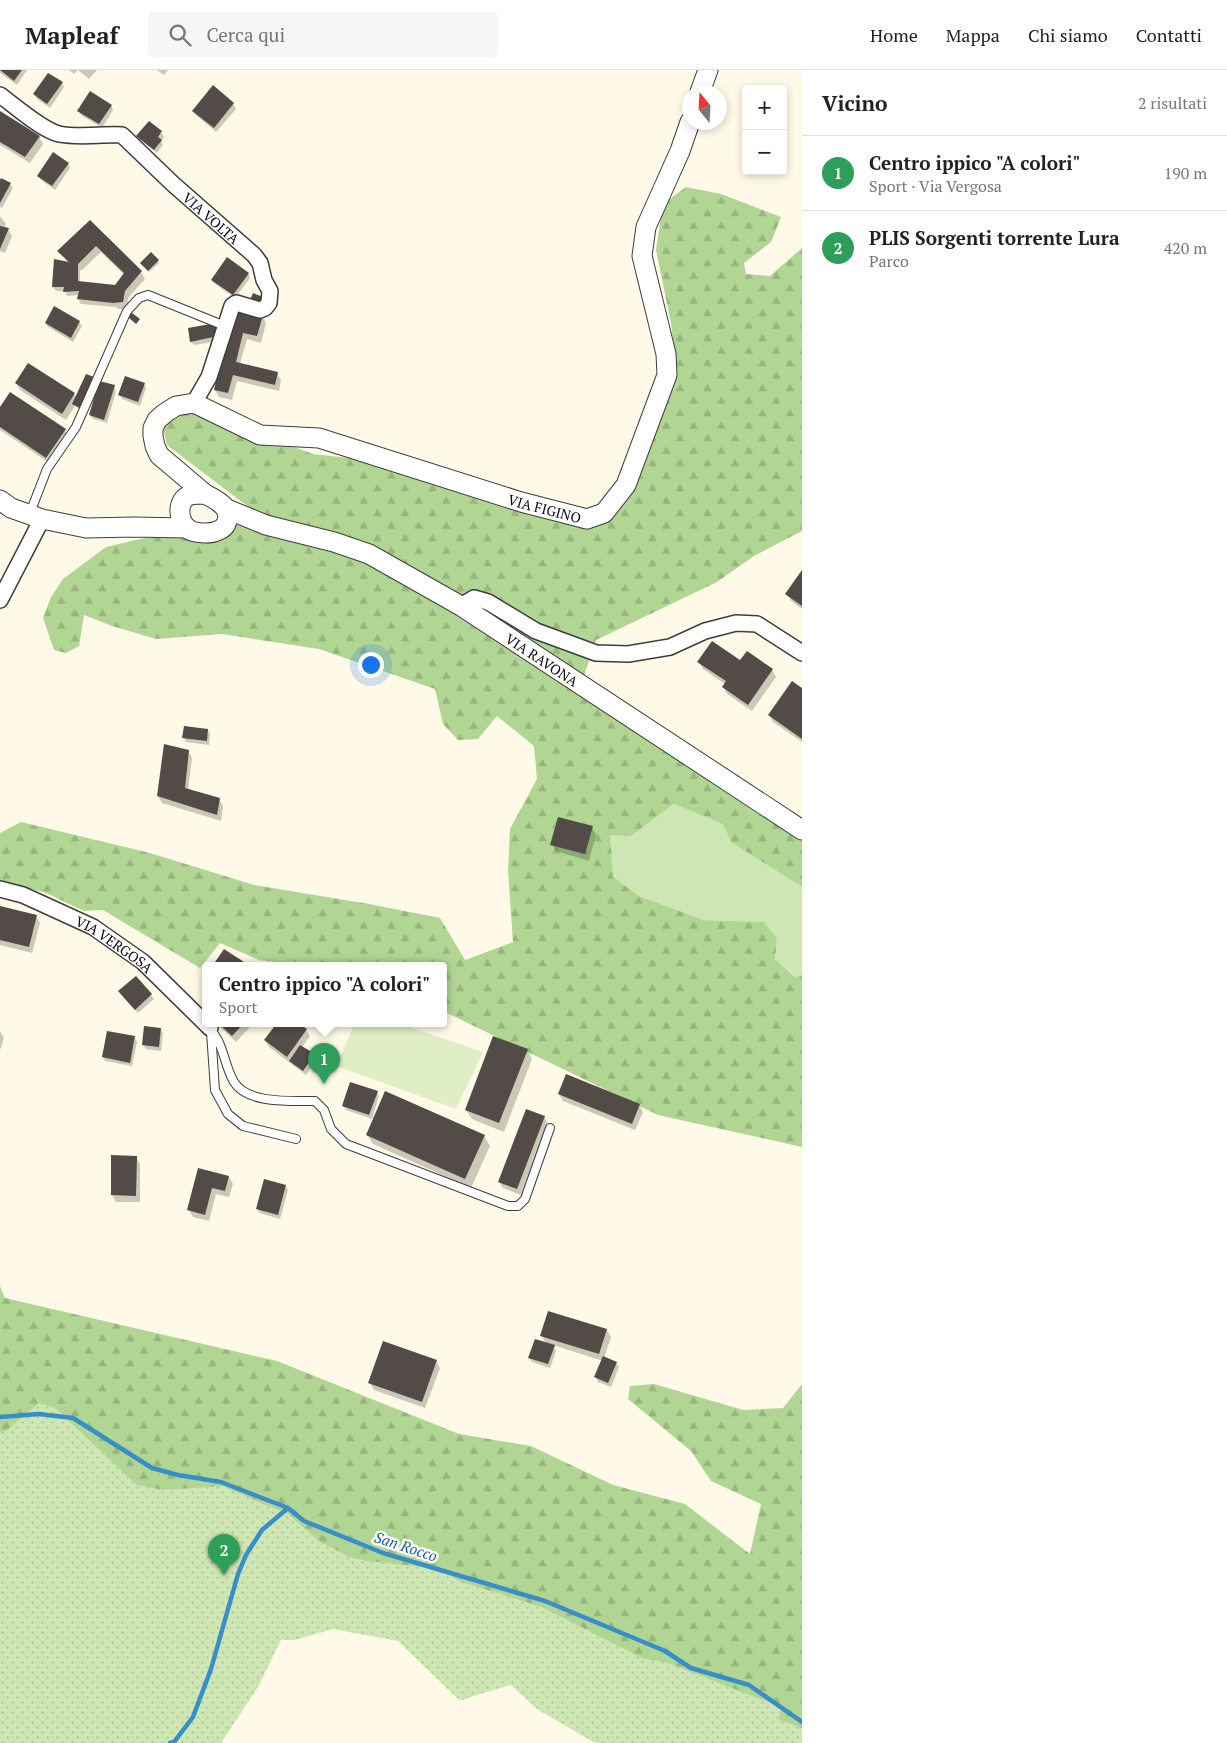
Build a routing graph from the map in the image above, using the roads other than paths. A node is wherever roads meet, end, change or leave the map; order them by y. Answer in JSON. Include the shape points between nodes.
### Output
{"nodes":[{"id":1,"x":708,"y":70,"type":"edge"},
{"id":2,"x":703,"y":85,"type":"edge"},
{"id":3,"x":0,"y":95,"type":"edge"},
{"id":4,"x":687,"y":130,"type":"edge"},
{"id":5,"x":223,"y":336,"type":"junction"},
{"id":6,"x":194,"y":403,"type":"junction"},
{"id":7,"x":183,"y":476,"type":"junction"},
{"id":8,"x":205,"y":494,"type":"junction"},
{"id":9,"x":0,"y":500,"type":"edge"},
{"id":10,"x":182,"y":503,"type":"junction"},
{"id":11,"x":35,"y":517,"type":"junction"},
{"id":12,"x":226,"y":518,"type":"junction"},
{"id":13,"x":134,"y":527,"type":"junction"},
{"id":14,"x":187,"y":528,"type":"junction"},
{"id":15,"x":0,"y":600,"type":"edge"},
{"id":16,"x":461,"y":606,"type":"junction"},
{"id":17,"x":802,"y":653,"type":"edge"},
{"id":18,"x":802,"y":830,"type":"edge"},
{"id":19,"x":0,"y":889,"type":"edge"},
{"id":20,"x":202,"y":1020,"type":"edge"},
{"id":21,"x":210,"y":1028,"type":"joint"},
{"id":22,"x":550,"y":1128,"type":"dead end"},
{"id":23,"x":296,"y":1139,"type":"dead end"}],
"edges":[{"from":1,"to":2,"type":"street"},
{"from":3,"to":5,"type":"street","name":"VIA VOLTA","via":[[58,134],[122,135],[254,254],[270,291],[269,302],[260,310],[236,303],[232,306]]},
{"from":4,"to":6,"type":"street","name":"VIA FIGINO","via":[[646,227],[642,256],[666,354],[667,375],[626,485],[604,513],[587,518],[521,502],[319,438],[260,436]]},
{"from":5,"to":6,"type":"street","name":"VIA VOLTA","via":[[209,377]]},
{"from":5,"to":11,"type":"lane","via":[[220,324],[148,295],[139,298],[127,311],[76,427],[47,469]]},
{"from":6,"to":7,"type":"street","via":[[176,406],[157,420],[153,428],[159,455]]},
{"from":7,"to":8,"type":"street"},
{"from":7,"to":10,"type":"street"},
{"from":8,"to":10,"type":"street","via":[[188,495]]},
{"from":8,"to":12,"type":"street","via":[[218,500]]},
{"from":9,"to":11,"type":"street"},
{"from":10,"to":13,"type":"street"},
{"from":10,"to":14,"type":"street","via":[[179,511]]},
{"from":11,"to":13,"type":"street","via":[[86,528]]},
{"from":11,"to":15,"type":"street"},
{"from":12,"to":14,"type":"street","via":[[218,531],[209,533]]},
{"from":12,"to":16,"type":"street","name":"VIA RAVONA","via":[[334,542],[369,554]]},
{"from":13,"to":14,"type":"street"},
{"from":16,"to":17,"type":"street","via":[[474,598],[488,602],[536,631],[596,653],[628,654],[670,647],[705,631],[736,623],[757,624]]},
{"from":16,"to":18,"type":"street","name":"VIA RAVONA"},
{"from":19,"to":20,"type":"street","name":"VIA VERGOSA","via":[[23,895],[94,926],[143,962]]},
{"from":21,"to":22,"type":"lane","via":[[220,1043],[235,1084],[253,1097],[315,1101],[324,1110],[331,1129],[346,1144],[508,1206],[518,1206],[525,1199]]},
{"from":21,"to":23,"type":"lane","via":[[215,1090],[228,1114],[243,1126]]}]}
